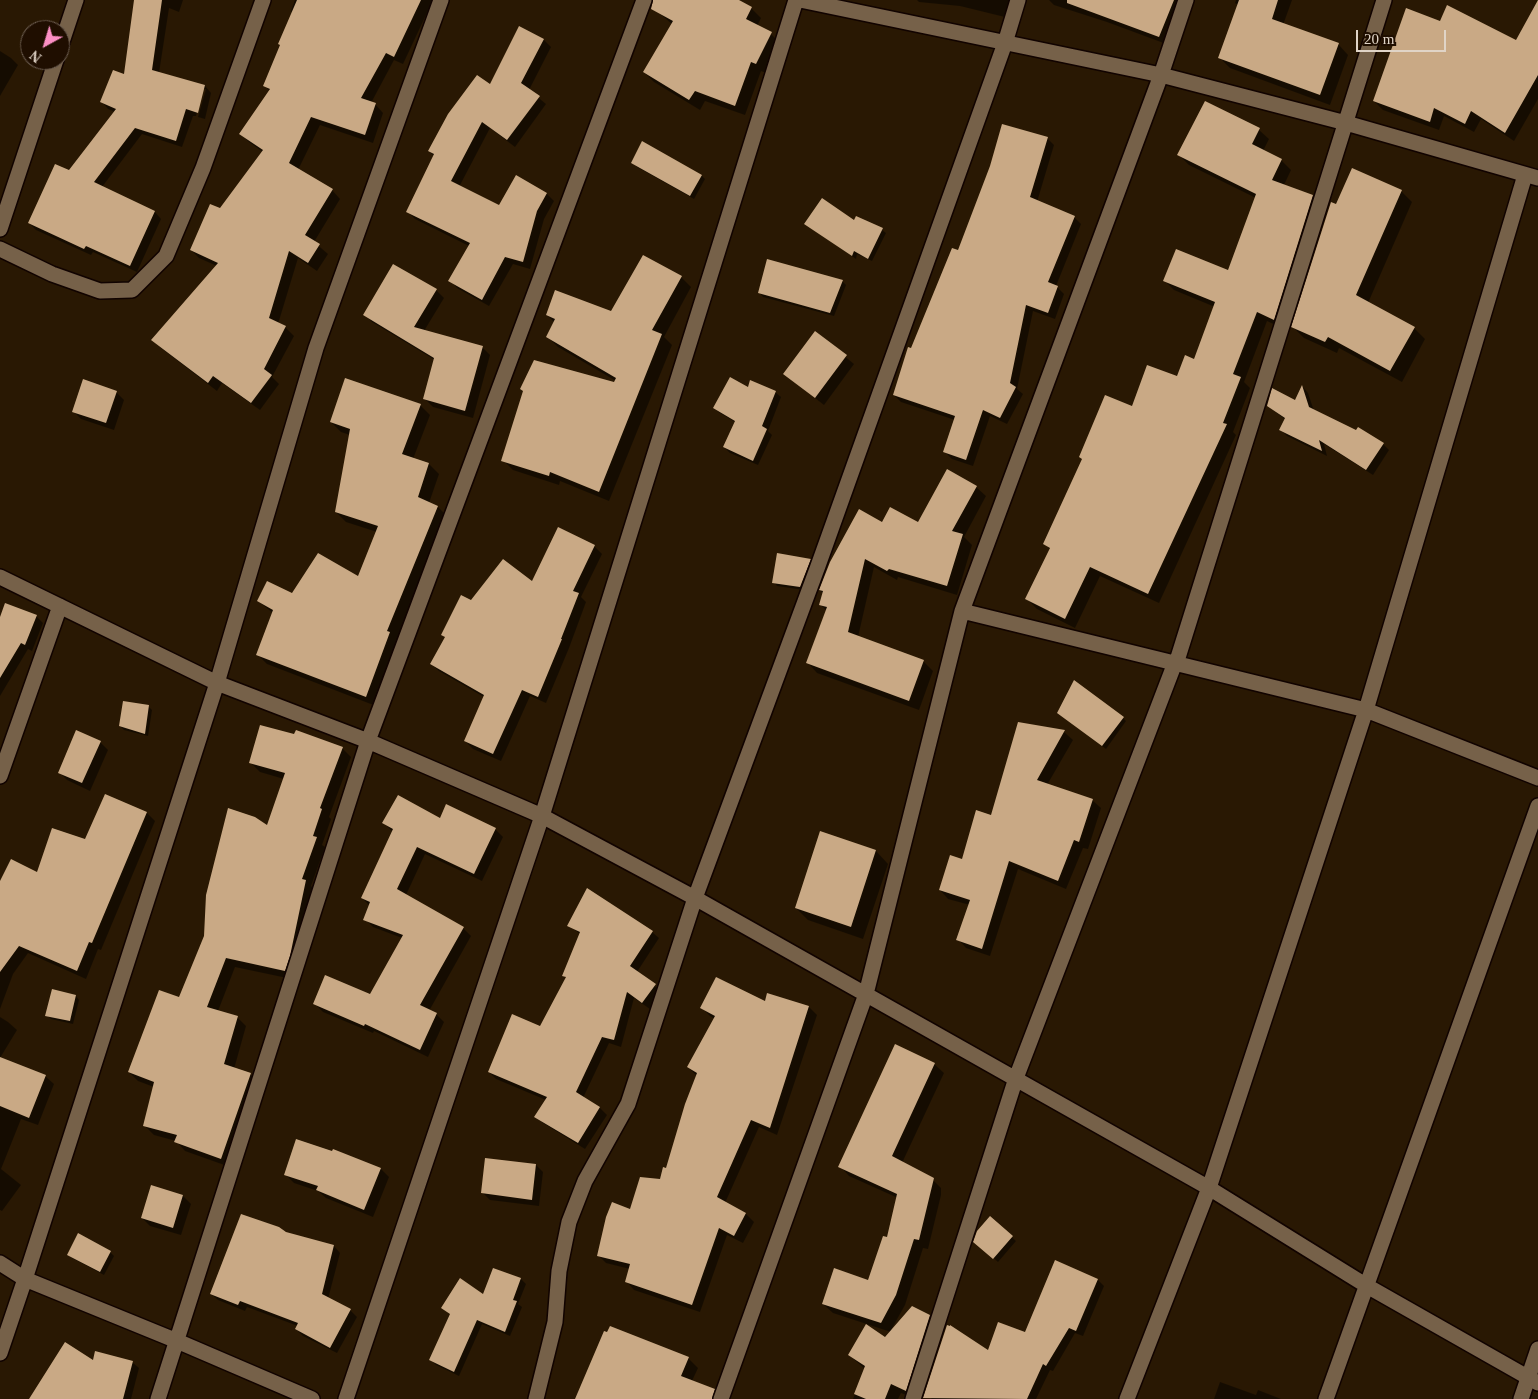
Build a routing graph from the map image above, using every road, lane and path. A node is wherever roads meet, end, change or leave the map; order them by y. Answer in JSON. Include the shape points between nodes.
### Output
{"nodes":[{"id":1,"x":76,"y":0,"type":"edge"},
{"id":2,"x":263,"y":0,"type":"edge"},
{"id":3,"x":441,"y":0,"type":"edge"},
{"id":4,"x":644,"y":0,"type":"edge"},
{"id":5,"x":798,"y":0,"type":"edge"},
{"id":6,"x":1018,"y":0,"type":"edge"},
{"id":7,"x":1186,"y":0,"type":"edge"},
{"id":8,"x":1384,"y":0,"type":"edge"},
{"id":9,"x":69,"y":20,"type":"edge"},
{"id":10,"x":1005,"y":43,"type":"junction"},
{"id":11,"x":53,"y":70,"type":"edge"},
{"id":12,"x":1161,"y":75,"type":"junction"},
{"id":13,"x":1346,"y":123,"type":"junction"},
{"id":14,"x":1531,"y":176,"type":"edge"},
{"id":15,"x":0,"y":229,"type":"edge"},
{"id":16,"x":0,"y":249,"type":"edge"},
{"id":17,"x":0,"y":577,"type":"edge"},
{"id":18,"x":60,"y":606,"type":"junction"},
{"id":19,"x":962,"y":611,"type":"junction"},
{"id":20,"x":1176,"y":664,"type":"junction"},
{"id":21,"x":217,"y":683,"type":"junction"},
{"id":22,"x":1366,"y":710,"type":"junction"},
{"id":23,"x":368,"y":741,"type":"junction"},
{"id":24,"x":0,"y":776,"type":"edge"},
{"id":25,"x":1538,"y":778,"type":"edge"},
{"id":26,"x":1538,"y":806,"type":"edge"},
{"id":27,"x":542,"y":816,"type":"junction"},
{"id":28,"x":695,"y":898,"type":"junction"},
{"id":29,"x":866,"y":994,"type":"junction"},
{"id":30,"x":1016,"y":1078,"type":"junction"},
{"id":31,"x":1210,"y":1188,"type":"junction"},
{"id":32,"x":0,"y":1263,"type":"edge"},
{"id":33,"x":25,"y":1279,"type":"junction"},
{"id":34,"x":1367,"y":1286,"type":"junction"},
{"id":35,"x":177,"y":1341,"type":"junction"},
{"id":36,"x":1538,"y":1349,"type":"edge"},
{"id":37,"x":0,"y":1353,"type":"edge"},
{"id":38,"x":1533,"y":1380,"type":"edge"},
{"id":39,"x":158,"y":1399,"type":"edge"},
{"id":40,"x":312,"y":1399,"type":"edge"},
{"id":41,"x":346,"y":1399,"type":"edge"},
{"id":42,"x":536,"y":1399,"type":"edge"},
{"id":43,"x":720,"y":1399,"type":"edge"},
{"id":44,"x":913,"y":1399,"type":"edge"},
{"id":45,"x":1127,"y":1399,"type":"edge"},
{"id":46,"x":1326,"y":1399,"type":"edge"},
{"id":47,"x":1522,"y":1399,"type":"edge"}],
"edges":[{"from":1,"to":9,"type":"street"},
{"from":2,"to":16,"type":"street","via":[[203,168],[166,256],[132,290],[100,291],[52,274]]},
{"from":3,"to":21,"type":"street","via":[[316,348]]},
{"from":4,"to":23,"type":"street"},
{"from":5,"to":10,"type":"street"},
{"from":5,"to":27,"type":"street"},
{"from":6,"to":10,"type":"street"},
{"from":7,"to":12,"type":"street"},
{"from":8,"to":13,"type":"street"},
{"from":10,"to":12,"type":"street"},
{"from":10,"to":28,"type":"street"},
{"from":11,"to":15,"type":"street"},
{"from":12,"to":13,"type":"street"},
{"from":12,"to":19,"type":"street"},
{"from":13,"to":14,"type":"street"},
{"from":13,"to":20,"type":"street"},
{"from":14,"to":22,"type":"street"},
{"from":17,"to":18,"type":"street"},
{"from":18,"to":21,"type":"street"},
{"from":18,"to":24,"type":"street"},
{"from":19,"to":20,"type":"street"},
{"from":19,"to":29,"type":"street"},
{"from":20,"to":22,"type":"street"},
{"from":20,"to":30,"type":"street"},
{"from":21,"to":23,"type":"street"},
{"from":21,"to":33,"type":"street"},
{"from":22,"to":25,"type":"street"},
{"from":22,"to":31,"type":"street"},
{"from":23,"to":27,"type":"street"},
{"from":23,"to":35,"type":"street"},
{"from":26,"to":34,"type":"street"},
{"from":27,"to":28,"type":"street"},
{"from":27,"to":41,"type":"street"},
{"from":28,"to":29,"type":"street"},
{"from":28,"to":42,"type":"street","via":[[628,1104],[585,1181],[569,1222],[558,1271],[555,1322]]},
{"from":29,"to":30,"type":"street"},
{"from":29,"to":43,"type":"street"},
{"from":30,"to":31,"type":"street"},
{"from":30,"to":44,"type":"street"},
{"from":31,"to":34,"type":"street"},
{"from":31,"to":45,"type":"street"},
{"from":32,"to":33,"type":"street"},
{"from":33,"to":35,"type":"street"},
{"from":33,"to":37,"type":"street"},
{"from":34,"to":38,"type":"street"},
{"from":34,"to":46,"type":"street"},
{"from":35,"to":39,"type":"street"},
{"from":35,"to":40,"type":"street"},
{"from":36,"to":38,"type":"street"},
{"from":38,"to":47,"type":"street"}]}
